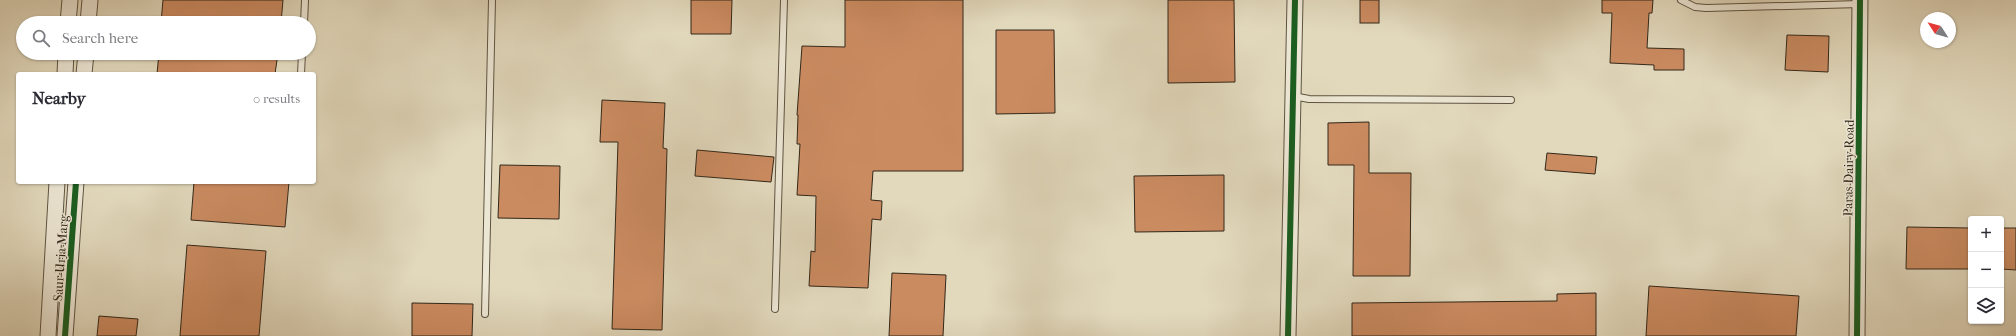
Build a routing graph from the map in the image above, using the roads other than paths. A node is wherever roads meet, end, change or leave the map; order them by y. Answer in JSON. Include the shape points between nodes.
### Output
{"nodes":[{"id":1,"x":70,"y":0,"type":"edge"},
{"id":2,"x":90,"y":0,"type":"edge"},
{"id":3,"x":305,"y":0,"type":"edge"},
{"id":4,"x":492,"y":0,"type":"edge"},
{"id":5,"x":784,"y":0,"type":"edge"},
{"id":6,"x":1295,"y":0,"type":"edge"},
{"id":7,"x":1681,"y":0,"type":"edge"},
{"id":8,"x":1860,"y":2,"type":"edge"},
{"id":9,"x":69,"y":16,"type":"edge"},
{"id":10,"x":89,"y":16,"type":"edge"},
{"id":11,"x":304,"y":16,"type":"edge"},
{"id":12,"x":66,"y":60,"type":"edge"},
{"id":13,"x":85,"y":60,"type":"edge"},
{"id":14,"x":302,"y":60,"type":"edge"},
{"id":15,"x":65,"y":72,"type":"edge"},
{"id":16,"x":84,"y":72,"type":"edge"},
{"id":17,"x":301,"y":72,"type":"edge"},
{"id":18,"x":1293,"y":96,"type":"junction"},
{"id":19,"x":1511,"y":100,"type":"dead end"},
{"id":20,"x":57,"y":184,"type":"edge"},
{"id":21,"x":76,"y":184,"type":"edge"},
{"id":22,"x":775,"y":309,"type":"dead end"},
{"id":23,"x":485,"y":314,"type":"dead end"},
{"id":24,"x":48,"y":336,"type":"edge"},
{"id":25,"x":65,"y":336,"type":"edge"},
{"id":26,"x":1288,"y":336,"type":"edge"},
{"id":27,"x":1857,"y":336,"type":"edge"}],
"edges":[{"from":1,"to":9,"type":"street"},
{"from":2,"to":10,"type":"street"},
{"from":3,"to":11,"type":"lane"},
{"from":4,"to":23,"type":"lane"},
{"from":5,"to":22,"type":"lane"},
{"from":6,"to":18,"type":"street"},
{"from":7,"to":8,"type":"lane","via":[[1695,7],[1706,8]]},
{"from":8,"to":27,"type":"street","name":"Paras Dairy Road"},
{"from":12,"to":15,"type":"street"},
{"from":13,"to":16,"type":"street"},
{"from":14,"to":17,"type":"lane"},
{"from":18,"to":19,"type":"lane","via":[[1309,99]]},
{"from":18,"to":26,"type":"street"},
{"from":20,"to":24,"type":"street","name":"Saur Urja Marg"},
{"from":21,"to":25,"type":"street","name":"Saur Urja Marg"}]}
